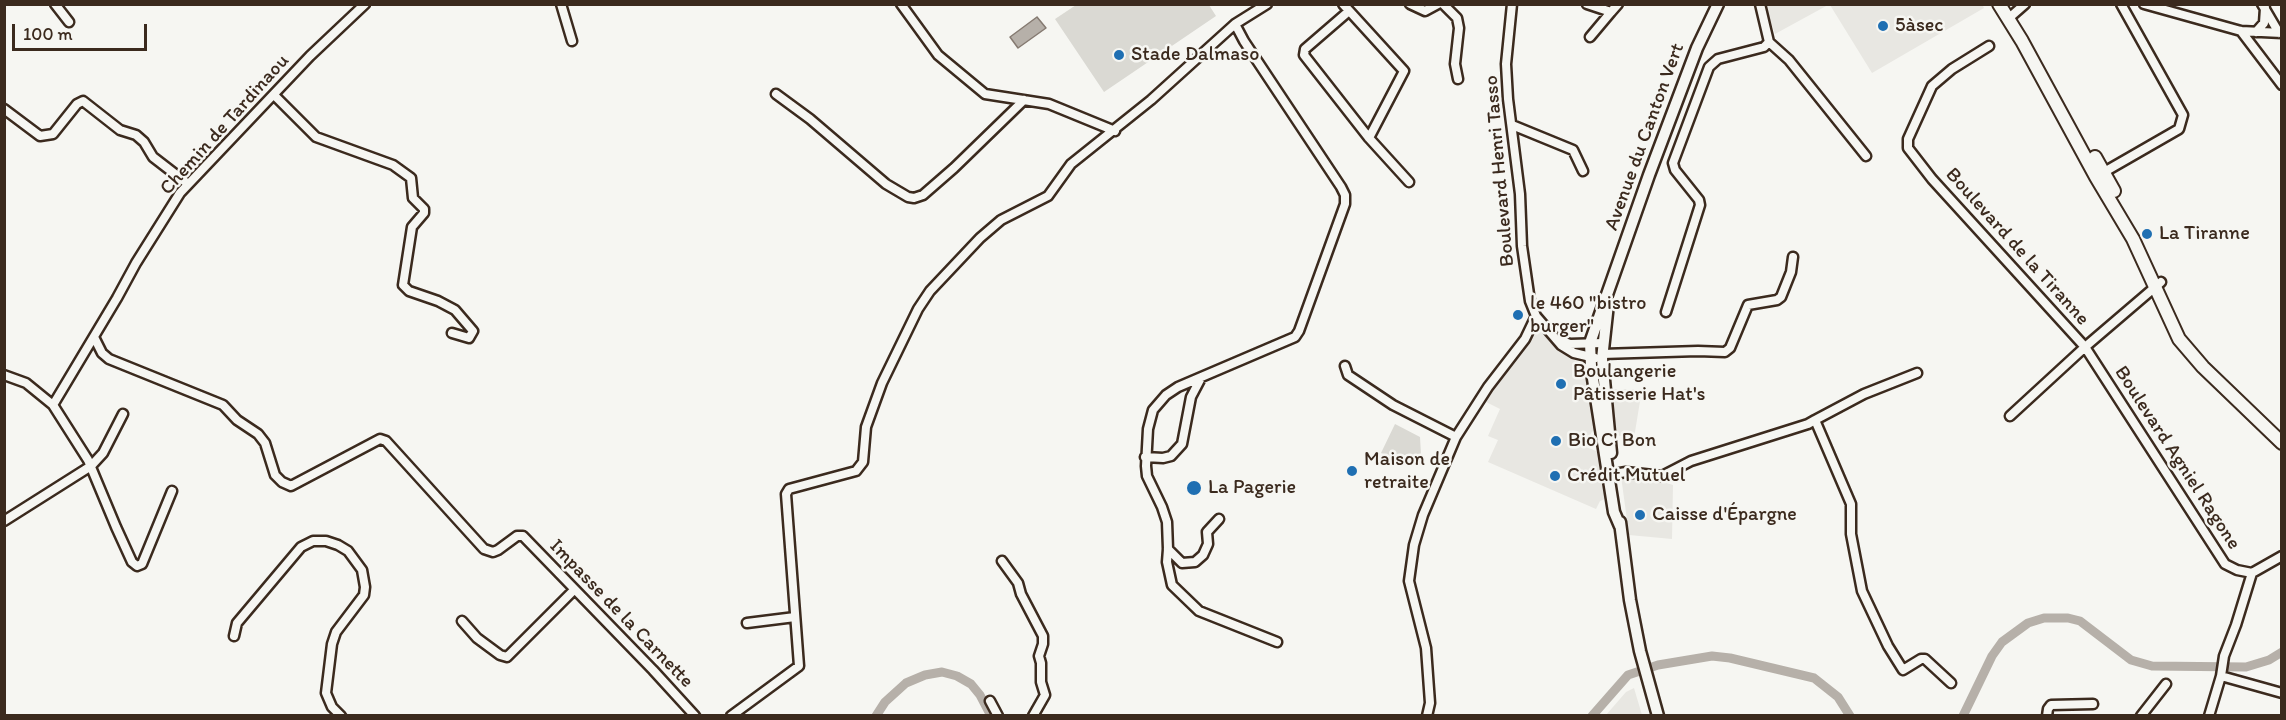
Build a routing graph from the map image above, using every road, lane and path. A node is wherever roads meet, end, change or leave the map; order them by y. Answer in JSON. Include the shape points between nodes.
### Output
{"nodes":[{"id":1,"x":55,"y":4,"type":"edge"},
{"id":2,"x":365,"y":4,"type":"edge"},
{"id":3,"x":561,"y":4,"type":"edge"},
{"id":4,"x":901,"y":4,"type":"edge"},
{"id":5,"x":1267,"y":4,"type":"edge"},
{"id":6,"x":1410,"y":4,"type":"edge"},
{"id":7,"x":1440,"y":4,"type":"edge"},
{"id":8,"x":1512,"y":4,"type":"edge"},
{"id":9,"x":1587,"y":4,"type":"edge"},
{"id":10,"x":1618,"y":4,"type":"edge"},
{"id":11,"x":1718,"y":4,"type":"edge"},
{"id":12,"x":1760,"y":4,"type":"edge"},
{"id":13,"x":1999,"y":4,"type":"edge"},
{"id":14,"x":2025,"y":4,"type":"edge"},
{"id":15,"x":2121,"y":4,"type":"edge"},
{"id":16,"x":2144,"y":4,"type":"edge"},
{"id":17,"x":2264,"y":6,"type":"edge"},
{"id":18,"x":1346,"y":8,"type":"edge"},
{"id":19,"x":1611,"y":12,"type":"junction"},
{"id":20,"x":2010,"y":12,"type":"edge"},
{"id":21,"x":69,"y":22,"type":"dead end"},
{"id":22,"x":1235,"y":24,"type":"junction"},
{"id":23,"x":2241,"y":31,"type":"junction"},
{"id":24,"x":2256,"y":32,"type":"junction"},
{"id":25,"x":2280,"y":33,"type":"edge"},
{"id":26,"x":1590,"y":37,"type":"dead end"},
{"id":27,"x":572,"y":41,"type":"dead end"},
{"id":28,"x":1769,"y":42,"type":"junction"},
{"id":29,"x":1989,"y":46,"type":"dead end"},
{"id":30,"x":1458,"y":79,"type":"dead end"},
{"id":31,"x":2282,"y":85,"type":"edge"},
{"id":32,"x":776,"y":94,"type":"dead end"},
{"id":33,"x":274,"y":95,"type":"junction"},
{"id":34,"x":1024,"y":100,"type":"junction"},
{"id":35,"x":4,"y":109,"type":"edge"},
{"id":36,"x":1512,"y":125,"type":"junction"},
{"id":37,"x":1115,"y":130,"type":"junction"},
{"id":38,"x":1369,"y":138,"type":"junction"},
{"id":39,"x":1866,"y":156,"type":"dead end"},
{"id":40,"x":1583,"y":171,"type":"dead end"},
{"id":41,"x":2100,"y":175,"type":"junction"},
{"id":42,"x":1409,"y":182,"type":"dead end"},
{"id":43,"x":188,"y":184,"type":"junction"},
{"id":44,"x":1793,"y":257,"type":"dead end"},
{"id":45,"x":1611,"y":283,"type":"junction"},
{"id":46,"x":2158,"y":284,"type":"junction"},
{"id":47,"x":1666,"y":312,"type":"dead end"},
{"id":48,"x":1536,"y":316,"type":"junction"},
{"id":49,"x":1547,"y":330,"type":"junction"},
{"id":50,"x":452,"y":333,"type":"dead end"},
{"id":51,"x":94,"y":337,"type":"junction"},
{"id":52,"x":1590,"y":343,"type":"junction"},
{"id":53,"x":2085,"y":347,"type":"junction"},
{"id":54,"x":1599,"y":354,"type":"junction"},
{"id":55,"x":1345,"y":366,"type":"dead end"},
{"id":56,"x":1917,"y":373,"type":"dead end"},
{"id":57,"x":4,"y":375,"type":"edge"},
{"id":58,"x":1201,"y":378,"type":"junction"},
{"id":59,"x":52,"y":405,"type":"junction"},
{"id":60,"x":123,"y":414,"type":"dead end"},
{"id":61,"x":2010,"y":416,"type":"dead end"},
{"id":62,"x":1815,"y":420,"type":"junction"},
{"id":63,"x":1456,"y":437,"type":"junction"},
{"id":64,"x":2282,"y":443,"type":"edge"},
{"id":65,"x":1145,"y":457,"type":"junction"},
{"id":66,"x":91,"y":466,"type":"junction"},
{"id":67,"x":1611,"y":474,"type":"junction"},
{"id":68,"x":172,"y":490,"type":"dead end"},
{"id":69,"x":1219,"y":519,"type":"dead end"},
{"id":70,"x":4,"y":521,"type":"edge"},
{"id":71,"x":1168,"y":549,"type":"junction"},
{"id":72,"x":2282,"y":556,"type":"edge"},
{"id":73,"x":1002,"y":561,"type":"dead end"},
{"id":74,"x":2252,"y":573,"type":"junction"},
{"id":75,"x":574,"y":590,"type":"junction"},
{"id":76,"x":795,"y":617,"type":"junction"},
{"id":77,"x":462,"y":621,"type":"dead end"},
{"id":78,"x":747,"y":623,"type":"dead end"},
{"id":79,"x":234,"y":636,"type":"dead end"},
{"id":80,"x":1277,"y":642,"type":"dead end"},
{"id":81,"x":2221,"y":674,"type":"junction"},
{"id":82,"x":1951,"y":683,"type":"dead end"},
{"id":83,"x":2166,"y":684,"type":"dead end"},
{"id":84,"x":2282,"y":693,"type":"edge"},
{"id":85,"x":990,"y":701,"type":"dead end"},
{"id":86,"x":2092,"y":704,"type":"dead end"},
{"id":87,"x":341,"y":716,"type":"edge"},
{"id":88,"x":695,"y":716,"type":"edge"},
{"id":89,"x":731,"y":716,"type":"edge"},
{"id":90,"x":998,"y":716,"type":"edge"},
{"id":91,"x":1033,"y":716,"type":"edge"},
{"id":92,"x":1427,"y":716,"type":"edge"},
{"id":93,"x":1658,"y":716,"type":"edge"},
{"id":94,"x":2048,"y":716,"type":"edge"},
{"id":95,"x":2141,"y":716,"type":"edge"},
{"id":96,"x":2209,"y":716,"type":"edge"}],
"edges":[{"from":1,"to":21,"type":"street"},
{"from":2,"to":33,"type":"street","name":"Chemin de Tardinaou"},
{"from":3,"to":27,"type":"street"},
{"from":4,"to":34,"type":"street","via":[[938,55],[977,89],[985,94]]},
{"from":5,"to":22,"type":"street"},
{"from":6,"to":7,"type":"street","via":[[1425,11]]},
{"from":7,"to":30,"type":"street","via":[[1457,18]]},
{"from":8,"to":36,"type":"street","name":"Boulevard Henri Tasso","via":[[1506,64]]},
{"from":9,"to":19,"type":"street"},
{"from":10,"to":19,"type":"street"},
{"from":11,"to":45,"type":"street","name":"Avenue du Canton Vert","via":[[1689,69]]},
{"from":12,"to":28,"type":"street"},
{"from":13,"to":20,"type":"main road"},
{"from":14,"to":20,"type":"street"},
{"from":15,"to":41,"type":"street","via":[[2183,115],[2179,129]]},
{"from":16,"to":23,"type":"street"},
{"from":17,"to":24,"type":"street","via":[[2265,23]]},
{"from":17,"to":25,"type":"street"},
{"from":18,"to":38,"type":"street","via":[[1404,71]]},
{"from":18,"to":38,"type":"street","via":[[1305,49],[1304,55]]},
{"from":19,"to":26,"type":"street"},
{"from":20,"to":41,"type":"main road"},
{"from":22,"to":37,"type":"street"},
{"from":22,"to":58,"type":"street","via":[[1341,188],[1345,204],[1295,338]]},
{"from":23,"to":24,"type":"street"},
{"from":23,"to":31,"type":"street"},
{"from":24,"to":25,"type":"street"},
{"from":28,"to":39,"type":"street"},
{"from":28,"to":47,"type":"street","via":[[1714,61],[1705,77],[1673,163],[1700,205]]},
{"from":29,"to":53,"type":"street","name":"Boulevard de la Tiranne","via":[[1932,86],[1908,139],[1908,148]]},
{"from":32,"to":34,"type":"street","via":[[886,184],[915,198],[954,168]]},
{"from":33,"to":43,"type":"street","name":"Chemin de Tardinaou"},
{"from":33,"to":50,"type":"street","via":[[316,137],[393,165],[411,178],[413,198],[424,213],[412,227],[403,285],[455,310],[473,331],[469,338]]},
{"from":34,"to":37,"type":"street","via":[[1049,104]]},
{"from":35,"to":43,"type":"street","via":[[40,136],[53,134],[83,101],[120,130],[136,135],[153,157]]},
{"from":36,"to":40,"type":"street","via":[[1573,150]]},
{"from":36,"to":48,"type":"street","name":"Boulevard Henri Tasso","via":[[1522,246]]},
{"from":37,"to":76,"type":"street","via":[[1071,164],[1047,196],[1001,220],[980,238],[930,291],[882,383],[866,427],[863,462],[856,471],[789,489],[786,494]]},
{"from":38,"to":42,"type":"street"},
{"from":41,"to":46,"type":"main road"},
{"from":43,"to":51,"type":"street","name":"Chemin de Tardinaou"},
{"from":44,"to":54,"type":"street","via":[[1781,297],[1748,305],[1725,352]]},
{"from":45,"to":52,"type":"street","name":"Avenue du Canton Vert"},
{"from":45,"to":54,"type":"street","name":"Avenue du Canton Vert"},
{"from":46,"to":53,"type":"street","name":"Boulevard de la Tiranne"},
{"from":46,"to":64,"type":"main road","via":[[2186,335],[2218,381]]},
{"from":48,"to":49,"type":"street","name":"Boulevard Henri Tasso"},
{"from":48,"to":63,"type":"street","via":[[1525,339]]},
{"from":49,"to":52,"type":"street","name":"Boulevard Henri Tasso","via":[[1565,344]]},
{"from":49,"to":54,"type":"street","name":"Boulevard Henri Tasso","via":[[1566,349]]},
{"from":51,"to":59,"type":"street","name":"Chemin de Tardinaou"},
{"from":51,"to":75,"type":"street","name":"Impasse de la Carnette","via":[[109,359],[223,405],[258,434],[265,443],[275,475],[291,486],[380,439],[386,441],[484,549],[493,552],[517,536],[524,536]]},
{"from":52,"to":54,"type":"street","name":"Avenue du Canton Vert"},
{"from":53,"to":61,"type":"street"},
{"from":53,"to":74,"type":"street","name":"Boulevard Agniel Ragone","via":[[2225,564]]},
{"from":54,"to":67,"type":"street","name":"Avenue du Canton Vert"},
{"from":55,"to":63,"type":"street","via":[[1348,375],[1392,405]]},
{"from":56,"to":62,"type":"street","via":[[1864,394]]},
{"from":57,"to":59,"type":"street","via":[[26,383]]},
{"from":58,"to":65,"type":"street","via":[[1178,387],[1153,410]]},
{"from":58,"to":65,"type":"street","via":[[1191,397],[1178,450],[1163,458]]},
{"from":59,"to":66,"type":"street"},
{"from":60,"to":66,"type":"street","via":[[103,453]]},
{"from":62,"to":67,"type":"street","via":[[1691,461],[1662,476]]},
{"from":62,"to":82,"type":"street","via":[[1851,504],[1851,534],[1862,591],[1888,646],[1903,670],[1925,659]]},
{"from":63,"to":92,"type":"street","via":[[1423,515],[1410,564],[1409,581],[1426,648],[1430,703]]},
{"from":65,"to":71,"type":"street","via":[[1147,476],[1167,522]]},
{"from":66,"to":68,"type":"street","via":[[136,566],[142,564]]},
{"from":66,"to":70,"type":"street"},
{"from":67,"to":93,"type":"street","name":"Avenue du Canton Vert","via":[[1621,514],[1630,600]]},
{"from":69,"to":71,"type":"street","via":[[1207,532],[1208,544],[1195,562],[1182,563]]},
{"from":71,"to":80,"type":"street","via":[[1173,585],[1199,611]]},
{"from":72,"to":74,"type":"street"},
{"from":73,"to":91,"type":"street","via":[[1018,583],[1043,636],[1039,657],[1045,695]]},
{"from":74,"to":81,"type":"street"},
{"from":75,"to":77,"type":"street","via":[[507,657],[477,638]]},
{"from":75,"to":88,"type":"street","name":"Impasse de la Carnette"},
{"from":76,"to":78,"type":"street"},
{"from":76,"to":89,"type":"street","via":[[799,666]]},
{"from":79,"to":87,"type":"street","via":[[237,623],[301,547],[313,541],[326,541],[348,551],[365,579],[364,595],[336,632],[332,644],[326,693]]},
{"from":81,"to":84,"type":"street"},
{"from":81,"to":96,"type":"street"},
{"from":83,"to":95,"type":"street"},
{"from":85,"to":90,"type":"street"},
{"from":86,"to":94,"type":"street","via":[[2051,705]]}]}
